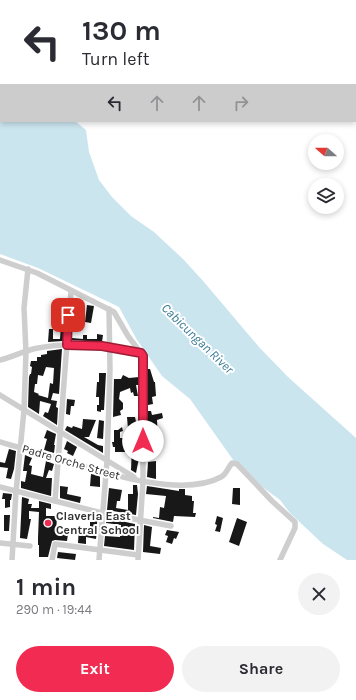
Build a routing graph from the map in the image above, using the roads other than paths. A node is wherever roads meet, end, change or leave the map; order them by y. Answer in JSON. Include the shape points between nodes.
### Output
{"nodes":[{"id":1,"x":0,"y":260,"type":"edge"},
{"id":2,"x":28,"y":269,"type":"junction"},
{"id":3,"x":71,"y":290,"type":"junction"},
{"id":4,"x":109,"y":309,"type":"junction"},
{"id":5,"x":67,"y":345,"type":"junction"},
{"id":6,"x":110,"y":346,"type":"junction"},
{"id":7,"x":26,"y":352,"type":"junction"},
{"id":8,"x":141,"y":353,"type":"junction"},
{"id":9,"x":0,"y":360,"type":"edge"},
{"id":10,"x":0,"y":395,"type":"edge"},
{"id":11,"x":24,"y":410,"type":"junction"},
{"id":12,"x":60,"y":431,"type":"junction"},
{"id":13,"x":0,"y":442,"type":"edge"},
{"id":14,"x":21,"y":448,"type":"junction"},
{"id":15,"x":59,"y":459,"type":"junction"},
{"id":16,"x":107,"y":461,"type":"junction"},
{"id":17,"x":106,"y":473,"type":"junction"},
{"id":18,"x":141,"y":481,"type":"junction"},
{"id":19,"x":0,"y":487,"type":"edge"},
{"id":20,"x":16,"y":492,"type":"junction"},
{"id":21,"x":55,"y":501,"type":"junction"},
{"id":22,"x":102,"y":513,"type":"junction"},
{"id":23,"x":140,"y":521,"type":"junction"},
{"id":24,"x":170,"y":526,"type":"dead end"},
{"id":25,"x":0,"y":543,"type":"edge"},
{"id":26,"x":13,"y":544,"type":"junction"},
{"id":27,"x":30,"y":546,"type":"dead end"},
{"id":28,"x":100,"y":550,"type":"junction"},
{"id":29,"x":138,"y":557,"type":"edge"},
{"id":30,"x":12,"y":560,"type":"edge"},
{"id":31,"x":52,"y":560,"type":"edge"},
{"id":32,"x":99,"y":560,"type":"edge"},
{"id":33,"x":280,"y":560,"type":"edge"}],
"edges":[{"from":1,"to":2,"type":"street"},
{"from":2,"to":3,"type":"street"},
{"from":2,"to":7,"type":"street","via":[[24,308]]},
{"from":3,"to":4,"type":"street"},
{"from":3,"to":5,"type":"street"},
{"from":4,"to":6,"type":"street"},
{"from":4,"to":8,"type":"street","via":[[114,312]]},
{"from":5,"to":6,"type":"street"},
{"from":5,"to":7,"type":"street","via":[[36,348]]},
{"from":5,"to":12,"type":"street"},
{"from":6,"to":8,"type":"street"},
{"from":6,"to":16,"type":"street"},
{"from":7,"to":9,"type":"street"},
{"from":7,"to":11,"type":"street"},
{"from":8,"to":18,"type":"street"},
{"from":10,"to":11,"type":"street"},
{"from":11,"to":12,"type":"street"},
{"from":11,"to":14,"type":"street"},
{"from":12,"to":15,"type":"street"},
{"from":12,"to":16,"type":"street"},
{"from":13,"to":14,"type":"street","name":"Padre Orche Street"},
{"from":14,"to":15,"type":"street","name":"Padre Orche Street"},
{"from":14,"to":20,"type":"street"},
{"from":15,"to":17,"type":"street","name":"Padre Orche Street"},
{"from":15,"to":21,"type":"street"},
{"from":16,"to":17,"type":"street"},
{"from":16,"to":18,"type":"street"},
{"from":17,"to":18,"type":"street","name":"Padre Orche Street"},
{"from":17,"to":22,"type":"street"},
{"from":18,"to":23,"type":"street"},
{"from":18,"to":33,"type":"street","name":"Padre Orche Street","via":[[184,485],[200,483],[215,480],[222,476],[232,463],[237,464],[295,522],[295,528]]},
{"from":19,"to":20,"type":"street"},
{"from":20,"to":21,"type":"street"},
{"from":20,"to":26,"type":"street"},
{"from":21,"to":22,"type":"street"},
{"from":22,"to":23,"type":"street"},
{"from":22,"to":28,"type":"street"},
{"from":23,"to":24,"type":"street"},
{"from":23,"to":29,"type":"street"},
{"from":25,"to":26,"type":"street"},
{"from":26,"to":27,"type":"street"},
{"from":26,"to":30,"type":"street"},
{"from":28,"to":29,"type":"street"},
{"from":28,"to":31,"type":"street","via":[[54,544]]},
{"from":28,"to":32,"type":"street"}]}
